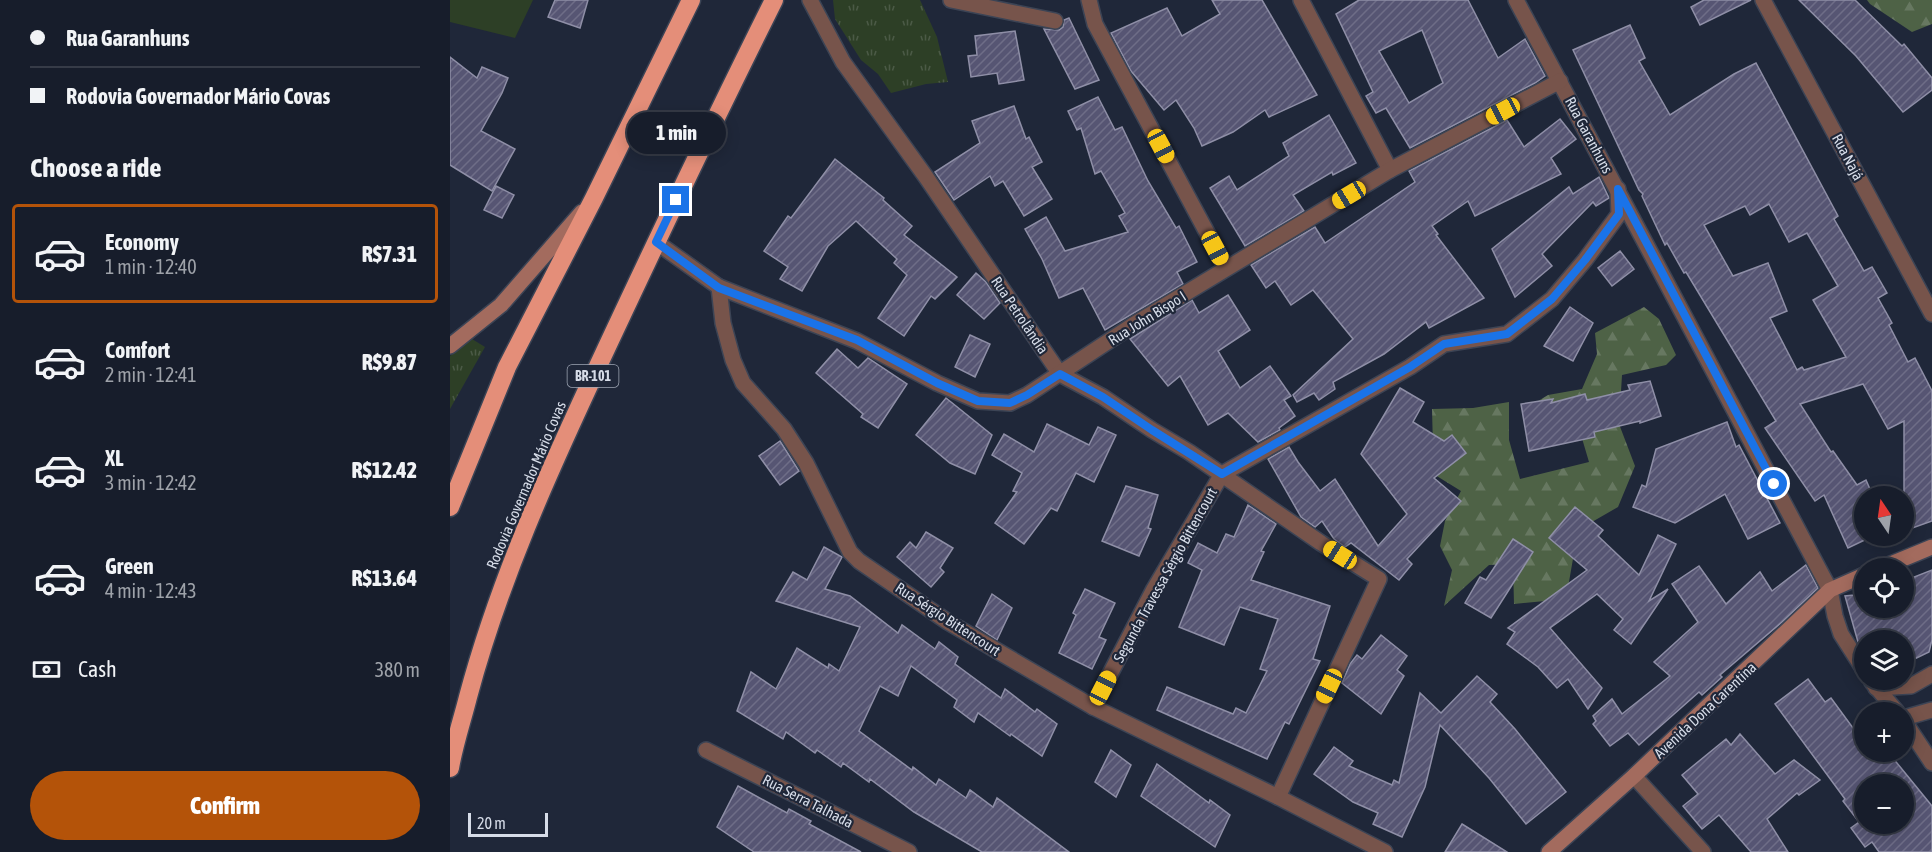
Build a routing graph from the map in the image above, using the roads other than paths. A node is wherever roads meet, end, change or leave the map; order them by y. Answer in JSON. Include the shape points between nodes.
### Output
{"nodes":[{"id":1,"x":691,"y":0,"type":"edge"},
{"id":2,"x":774,"y":0,"type":"edge"},
{"id":3,"x":810,"y":0,"type":"edge"},
{"id":4,"x":951,"y":0,"type":"edge"},
{"id":5,"x":1089,"y":0,"type":"edge"},
{"id":6,"x":1301,"y":0,"type":"edge"},
{"id":7,"x":1516,"y":0,"type":"edge"},
{"id":8,"x":1763,"y":0,"type":"edge"},
{"id":9,"x":1055,"y":21,"type":"dead end"},
{"id":10,"x":1560,"y":81,"type":"junction"},
{"id":11,"x":1390,"y":170,"type":"junction"},
{"id":12,"x":1618,"y":189,"type":"junction"},
{"id":13,"x":594,"y":198,"type":"junction"},
{"id":14,"x":656,"y":242,"type":"junction"},
{"id":15,"x":1226,"y":268,"type":"junction"},
{"id":16,"x":719,"y":288,"type":"junction"},
{"id":17,"x":1932,"y":314,"type":"edge"},
{"id":18,"x":450,"y":346,"type":"edge"},
{"id":19,"x":1060,"y":374,"type":"junction"},
{"id":20,"x":1222,"y":474,"type":"junction"},
{"id":21,"x":450,"y":507,"type":"edge"},
{"id":22,"x":1932,"y":548,"type":"edge"},
{"id":23,"x":1906,"y":558,"type":"edge"},
{"id":24,"x":1854,"y":579,"type":"edge"},
{"id":25,"x":1830,"y":590,"type":"junction"},
{"id":26,"x":1854,"y":654,"type":"edge"},
{"id":27,"x":1932,"y":674,"type":"edge"},
{"id":28,"x":1914,"y":684,"type":"edge"},
{"id":29,"x":1878,"y":690,"type":"edge"},
{"id":30,"x":1888,"y":702,"type":"edge"},
{"id":31,"x":1093,"y":707,"type":"junction"},
{"id":32,"x":1932,"y":710,"type":"edge"},
{"id":33,"x":1914,"y":716,"type":"edge"},
{"id":34,"x":1914,"y":735,"type":"edge"},
{"id":35,"x":706,"y":750,"type":"dead end"},
{"id":36,"x":1932,"y":763,"type":"edge"},
{"id":37,"x":450,"y":768,"type":"edge"},
{"id":38,"x":1634,"y":777,"type":"junction"},
{"id":39,"x":1278,"y":797,"type":"junction"},
{"id":40,"x":909,"y":852,"type":"edge"},
{"id":41,"x":1385,"y":852,"type":"edge"},
{"id":42,"x":1550,"y":852,"type":"edge"},
{"id":43,"x":1703,"y":852,"type":"edge"}],
"edges":[{"from":1,"to":13,"type":"highway"},
{"from":2,"to":14,"type":"highway","name":"Rodovia Governador Mário Covas","number":"BR-101"},
{"from":3,"to":19,"type":"street","name":"Rua Petrolândia","via":[[843,62]]},
{"from":4,"to":9,"type":"street"},
{"from":5,"to":15,"type":"street","via":[[1095,24]]},
{"from":6,"to":11,"type":"street"},
{"from":7,"to":10,"type":"street","name":"Rua Garanhuns"},
{"from":8,"to":17,"type":"street","name":"Rua Najá"},
{"from":10,"to":11,"type":"street","name":"Rua John Bispo I"},
{"from":10,"to":12,"type":"street","name":"Rua Garanhuns"},
{"from":11,"to":15,"type":"street","name":"Rua John Bispo I"},
{"from":12,"to":20,"type":"street","via":[[1619,214],[1585,260],[1552,299],[1507,334],[1444,344]]},
{"from":12,"to":25,"type":"street","name":"Rua Garanhuns"},
{"from":13,"to":18,"type":"street","via":[[501,305]]},
{"from":13,"to":21,"type":"highway","via":[[507,367]]},
{"from":14,"to":16,"type":"street"},
{"from":14,"to":37,"type":"highway","name":"Rodovia Governador Mário Covas","number":"BR-101","via":[[559,449],[507,573],[482,645]]},
{"from":15,"to":19,"type":"street","name":"Rua John Bispo I"},
{"from":16,"to":19,"type":"street","name":"Rua John Bispo I","via":[[857,340],[978,401],[1010,403]]},
{"from":16,"to":31,"type":"street","name":"Rua Sérgio Bittencourt","via":[[723,323],[743,382],[784,429],[806,463],[850,552],[948,622]]},
{"from":19,"to":20,"type":"street","name":"Rua Petrolândia","via":[[1103,397]]},
{"from":20,"to":31,"type":"street","name":"Segunda Travessa Sérgio Bittencourt","via":[[1154,589]]},
{"from":20,"to":39,"type":"street","name":"Rua Petrolândia","via":[[1379,579]]},
{"from":22,"to":23,"type":"street"},
{"from":24,"to":25,"type":"street","name":"Avenida Dona Carentina"},
{"from":25,"to":26,"type":"street","name":"Rua Garanhuns","via":[[1841,634]]},
{"from":25,"to":38,"type":"street","name":"Avenida Dona Carentina"},
{"from":27,"to":28,"type":"street"},
{"from":29,"to":30,"type":"street"},
{"from":31,"to":39,"type":"street","name":"Rua Sérgio Bittencourt"},
{"from":32,"to":33,"type":"street"},
{"from":34,"to":36,"type":"street"},
{"from":35,"to":40,"type":"street","name":"Rua Serra Talhada"},
{"from":38,"to":42,"type":"street","name":"Avenida Dona Carentina"},
{"from":38,"to":43,"type":"street"},
{"from":39,"to":41,"type":"street","name":"Rua Sérgio Bittencourt"}]}
